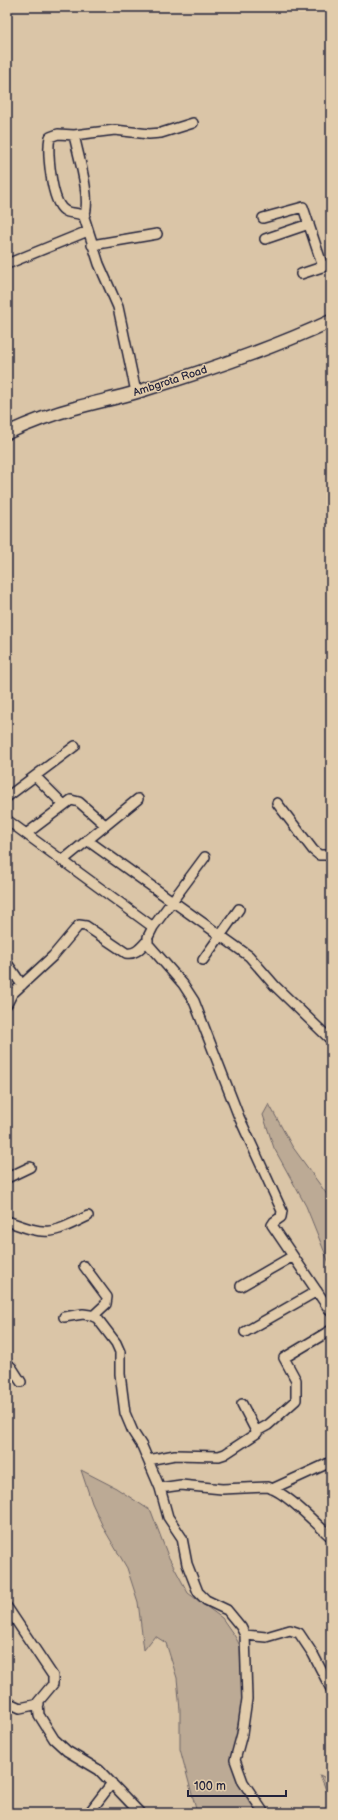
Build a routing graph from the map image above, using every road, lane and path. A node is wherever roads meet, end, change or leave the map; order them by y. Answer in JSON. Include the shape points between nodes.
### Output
{"nodes":[{"id":1,"x":193,"y":123,"type":"dead end"},
{"id":2,"x":74,"y":135,"type":"junction"},
{"id":3,"x":84,"y":217,"type":"junction"},
{"id":4,"x":263,"y":218,"type":"dead end"},
{"id":5,"x":309,"y":224,"type":"junction"},
{"id":6,"x":88,"y":231,"type":"junction"},
{"id":7,"x":157,"y":234,"type":"dead end"},
{"id":8,"x":265,"y":239,"type":"dead end"},
{"id":9,"x":92,"y":245,"type":"junction"},
{"id":10,"x":7,"y":264,"type":"edge"},
{"id":11,"x":327,"y":265,"type":"edge"},
{"id":12,"x":301,"y":274,"type":"dead end"},
{"id":13,"x":331,"y":321,"type":"edge"},
{"id":14,"x":136,"y":392,"type":"junction"},
{"id":15,"x":7,"y":433,"type":"edge"},
{"id":16,"x":75,"y":746,"type":"dead end"},
{"id":17,"x":34,"y":776,"type":"junction"},
{"id":18,"x":7,"y":797,"type":"edge"},
{"id":19,"x":138,"y":798,"type":"dead end"},
{"id":20,"x":277,"y":803,"type":"dead end"},
{"id":21,"x":64,"y":805,"type":"junction"},
{"id":22,"x":8,"y":824,"type":"edge"},
{"id":23,"x":105,"y":825,"type":"junction"},
{"id":24,"x":26,"y":834,"type":"junction"},
{"id":25,"x":87,"y":840,"type":"junction"},
{"id":26,"x":331,"y":855,"type":"edge"},
{"id":27,"x":204,"y":857,"type":"dead end"},
{"id":28,"x":62,"y":861,"type":"junction"},
{"id":29,"x":173,"y":902,"type":"junction"},
{"id":30,"x":239,"y":909,"type":"dead end"},
{"id":31,"x":153,"y":927,"type":"junction"},
{"id":32,"x":221,"y":936,"type":"junction"},
{"id":33,"x":147,"y":941,"type":"junction"},
{"id":34,"x":203,"y":960,"type":"dead end"},
{"id":35,"x":7,"y":963,"type":"edge"},
{"id":36,"x":22,"y":985,"type":"junction"},
{"id":37,"x":7,"y":1004,"type":"edge"},
{"id":38,"x":331,"y":1040,"type":"edge"},
{"id":39,"x":30,"y":1167,"type":"dead end"},
{"id":40,"x":7,"y":1178,"type":"edge"},
{"id":41,"x":88,"y":1216,"type":"dead end"},
{"id":42,"x":7,"y":1221,"type":"edge"},
{"id":43,"x":293,"y":1256,"type":"junction"},
{"id":44,"x":84,"y":1266,"type":"dead end"},
{"id":45,"x":241,"y":1286,"type":"dead end"},
{"id":46,"x":317,"y":1291,"type":"junction"},
{"id":47,"x":331,"y":1312,"type":"edge"},
{"id":48,"x":93,"y":1316,"type":"junction"},
{"id":49,"x":64,"y":1317,"type":"dead end"},
{"id":50,"x":331,"y":1330,"type":"edge"},
{"id":51,"x":245,"y":1332,"type":"dead end"},
{"id":52,"x":7,"y":1363,"type":"edge"},
{"id":53,"x":20,"y":1382,"type":"dead end"},
{"id":54,"x":242,"y":1404,"type":"dead end"},
{"id":55,"x":257,"y":1431,"type":"junction"},
{"id":56,"x":148,"y":1460,"type":"junction"},
{"id":57,"x":331,"y":1462,"type":"edge"},
{"id":58,"x":160,"y":1488,"type":"junction"},
{"id":59,"x":272,"y":1489,"type":"junction"},
{"id":60,"x":331,"y":1537,"type":"edge"},
{"id":61,"x":7,"y":1607,"type":"edge"},
{"id":62,"x":245,"y":1635,"type":"junction"},
{"id":63,"x":331,"y":1689,"type":"edge"},
{"id":64,"x":7,"y":1702,"type":"edge"},
{"id":65,"x":38,"y":1704,"type":"junction"},
{"id":66,"x":112,"y":1783,"type":"junction"},
{"id":67,"x":89,"y":1813,"type":"edge"},
{"id":68,"x":140,"y":1813,"type":"edge"},
{"id":69,"x":264,"y":1813,"type":"edge"}],
"edges":[{"from":1,"to":2,"type":"street","via":[[161,133],[115,130]]},
{"from":2,"to":3,"type":"street","via":[[87,199]]},
{"from":2,"to":3,"type":"street","via":[[58,134],[50,137],[48,157],[61,208]]},
{"from":3,"to":6,"type":"street"},
{"from":4,"to":5,"type":"street","via":[[300,206],[304,208]]},
{"from":5,"to":8,"type":"street"},
{"from":5,"to":11,"type":"street"},
{"from":6,"to":9,"type":"street"},
{"from":6,"to":10,"type":"street"},
{"from":7,"to":9,"type":"street"},
{"from":9,"to":14,"type":"street","via":[[118,307]]},
{"from":11,"to":12,"type":"street"},
{"from":13,"to":14,"type":"main road","name":"Ambgrota Road","via":[[294,338]]},
{"from":14,"to":15,"type":"main road","name":"Ambgrota Road","via":[[74,409]]},
{"from":16,"to":17,"type":"street"},
{"from":17,"to":18,"type":"street"},
{"from":17,"to":21,"type":"street"},
{"from":19,"to":23,"type":"street"},
{"from":20,"to":26,"type":"street","via":[[313,850],[319,855]]},
{"from":21,"to":23,"type":"street","via":[[75,800]]},
{"from":21,"to":24,"type":"street"},
{"from":22,"to":24,"type":"street"},
{"from":23,"to":25,"type":"street"},
{"from":24,"to":28,"type":"street"},
{"from":25,"to":28,"type":"street"},
{"from":25,"to":29,"type":"street"},
{"from":27,"to":29,"type":"street"},
{"from":28,"to":31,"type":"street"},
{"from":29,"to":31,"type":"street"},
{"from":29,"to":32,"type":"street"},
{"from":30,"to":32,"type":"street"},
{"from":31,"to":33,"type":"street"},
{"from":32,"to":34,"type":"street"},
{"from":32,"to":38,"type":"street","via":[[256,963],[275,986]]},
{"from":33,"to":36,"type":"street","via":[[137,951],[129,954],[86,926],[79,925],[53,956]]},
{"from":33,"to":43,"type":"street","via":[[194,1001],[240,1117],[282,1211],[281,1217],[272,1225]]},
{"from":35,"to":36,"type":"street"},
{"from":36,"to":37,"type":"street","via":[[12,994]]},
{"from":39,"to":40,"type":"street"},
{"from":41,"to":42,"type":"street","via":[[62,1229],[43,1232]]},
{"from":43,"to":45,"type":"street"},
{"from":43,"to":46,"type":"street"},
{"from":44,"to":48,"type":"street","via":[[107,1297],[106,1304]]},
{"from":46,"to":47,"type":"street"},
{"from":46,"to":51,"type":"street"},
{"from":48,"to":49,"type":"street","via":[[83,1314]]},
{"from":48,"to":56,"type":"street","via":[[119,1348],[125,1413]]},
{"from":50,"to":55,"type":"street","via":[[284,1358],[296,1380],[296,1400]]},
{"from":52,"to":53,"type":"street"},
{"from":54,"to":55,"type":"street"},
{"from":55,"to":56,"type":"street","via":[[219,1456],[175,1455]]},
{"from":56,"to":58,"type":"street"},
{"from":57,"to":59,"type":"street"},
{"from":58,"to":59,"type":"street","via":[[181,1485],[222,1489]]},
{"from":58,"to":62,"type":"street","via":[[168,1517],[182,1538],[187,1564],[198,1592],[206,1600],[227,1610]]},
{"from":59,"to":60,"type":"street"},
{"from":61,"to":65,"type":"street","via":[[53,1676],[53,1684]]},
{"from":62,"to":63,"type":"street","via":[[266,1637],[290,1630],[299,1633]]},
{"from":62,"to":69,"type":"street","via":[[247,1699],[235,1760],[243,1782]]},
{"from":64,"to":65,"type":"street","via":[[20,1708]]},
{"from":65,"to":66,"type":"street","via":[[39,1715],[54,1739],[67,1751],[99,1770]]},
{"from":66,"to":67,"type":"street"},
{"from":66,"to":68,"type":"street"}]}
